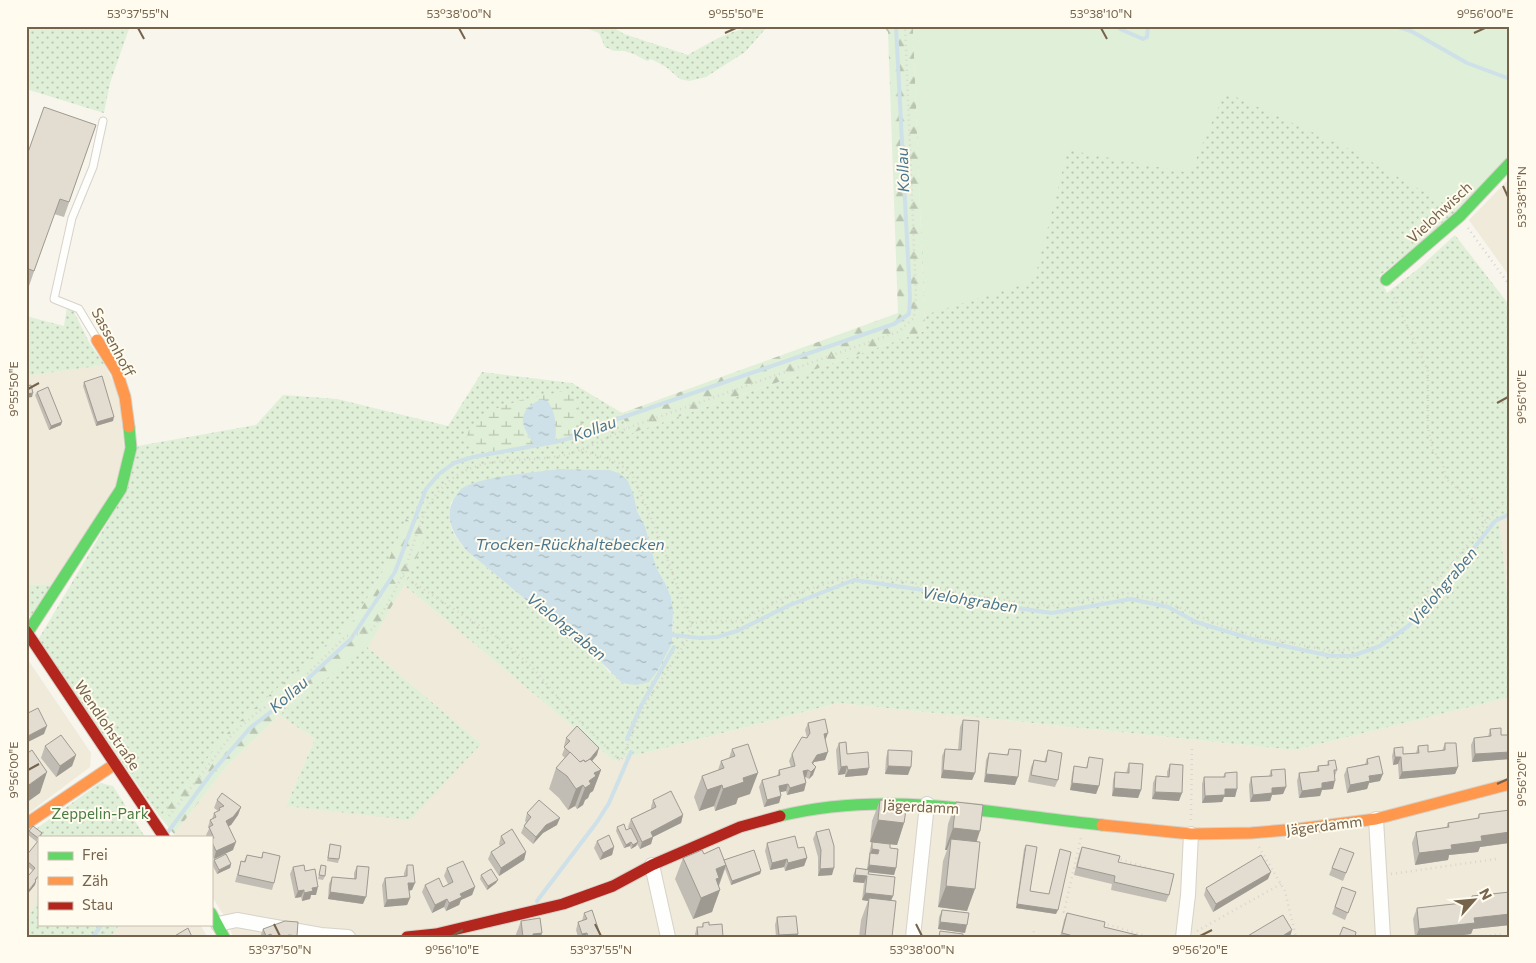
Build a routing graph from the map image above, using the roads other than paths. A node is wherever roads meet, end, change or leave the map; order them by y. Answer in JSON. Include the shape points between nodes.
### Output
{"nodes":[{"id":1,"x":102,"y":121,"type":"dead end"},
{"id":2,"x":1510,"y":163,"type":"edge"},
{"id":3,"x":1386,"y":280,"type":"road end"},
{"id":4,"x":97,"y":340,"type":"joint"},
{"id":5,"x":27,"y":632,"type":"edge"},
{"id":6,"x":115,"y":764,"type":"junction"},
{"id":7,"x":1510,"y":784,"type":"edge"},
{"id":8,"x":927,"y":804,"type":"junction"},
{"id":9,"x":1376,"y":819,"type":"junction"},
{"id":10,"x":26,"y":824,"type":"edge"},
{"id":11,"x":161,"y":833,"type":"edge"},
{"id":12,"x":1191,"y":834,"type":"junction"},
{"id":13,"x":652,"y":865,"type":"junction"},
{"id":14,"x":215,"y":918,"type":"edge"},
{"id":15,"x":1189,"y":934,"type":"edge"},
{"id":16,"x":224,"y":937,"type":"edge"},
{"id":17,"x":348,"y":937,"type":"edge"},
{"id":18,"x":407,"y":937,"type":"edge"},
{"id":19,"x":668,"y":937,"type":"edge"},
{"id":20,"x":913,"y":937,"type":"edge"},
{"id":21,"x":1383,"y":937,"type":"edge"}],
"edges":[{"from":1,"to":4,"type":"lane","name":"Sassenhoff","via":[[93,167],[72,218],[54,299],[79,309]]},
{"from":2,"to":3,"type":"street","name":"Vielohwisch","via":[[1460,216]]},
{"from":4,"to":5,"type":"street","name":"Sassenhoff","via":[[116,372],[125,397],[131,448],[121,489]]},
{"from":5,"to":6,"type":"street","name":"Wendlohstraße"},
{"from":6,"to":10,"type":"street"},
{"from":6,"to":11,"type":"street","name":"Wendlohstraße"},
{"from":7,"to":9,"type":"street","name":"Jägerdamm"},
{"from":8,"to":12,"type":"street","name":"Jägerdamm"},
{"from":8,"to":13,"type":"street","name":"Jägerdamm","via":[[867,804],[809,809],[740,827]]},
{"from":8,"to":20,"type":"street"},
{"from":9,"to":12,"type":"street","name":"Jägerdamm","via":[[1251,833]]},
{"from":9,"to":21,"type":"street"},
{"from":12,"to":15,"type":"street"},
{"from":13,"to":18,"type":"street","name":"Jägerdamm","via":[[614,886],[564,904],[436,934]]},
{"from":13,"to":19,"type":"street"},
{"from":14,"to":16,"type":"street"},
{"from":14,"to":17,"type":"street"}]}
